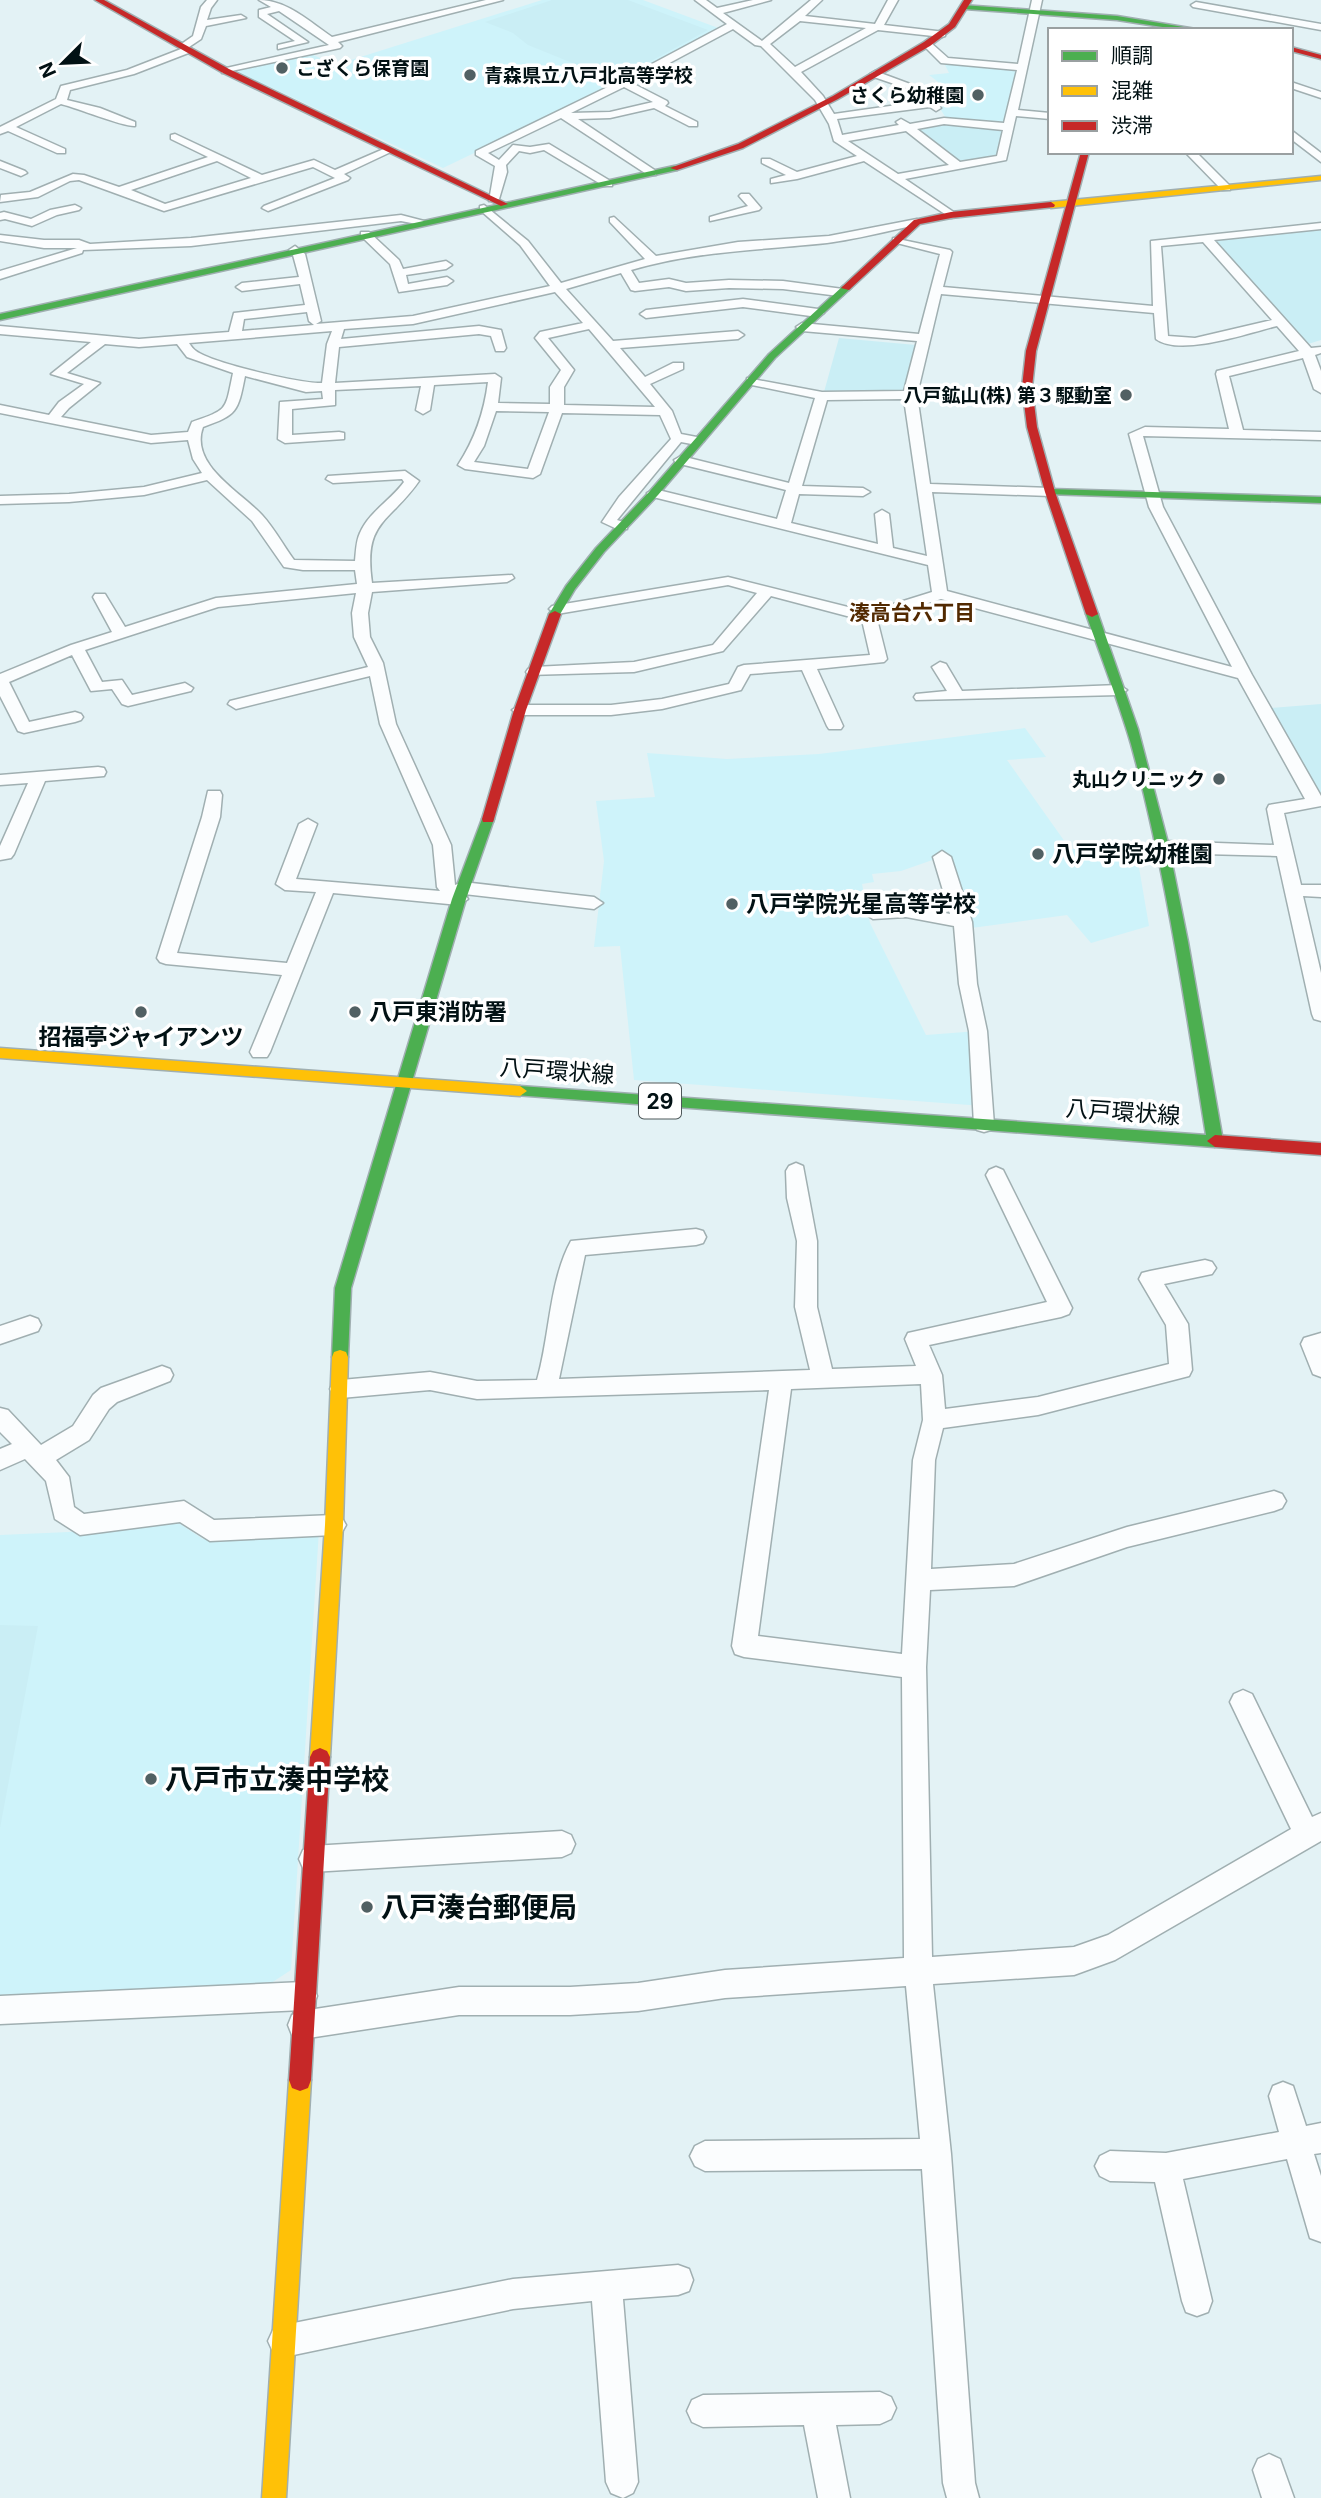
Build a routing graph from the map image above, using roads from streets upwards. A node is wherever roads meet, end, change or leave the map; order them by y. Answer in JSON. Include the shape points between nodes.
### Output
{"nodes":[{"id":1,"x":99,"y":0,"type":"edge"},
{"id":2,"x":212,"y":0,"type":"edge"},
{"id":3,"x":264,"y":0,"type":"edge"},
{"id":4,"x":498,"y":0,"type":"edge"},
{"id":5,"x":700,"y":0,"type":"edge"},
{"id":6,"x":765,"y":0,"type":"edge"},
{"id":7,"x":817,"y":0,"type":"edge"},
{"id":8,"x":893,"y":0,"type":"edge"},
{"id":9,"x":1120,"y":0,"type":"edge"},
{"id":10,"x":1196,"y":2,"type":"edge"},
{"id":11,"x":966,"y":3,"type":"edge"},
{"id":12,"x":1036,"y":6,"type":"edge"},
{"id":13,"x":420,"y":7,"type":"dead end"},
{"id":14,"x":280,"y":8,"type":"junction"},
{"id":15,"x":717,"y":11,"type":"junction"},
{"id":16,"x":241,"y":18,"type":"dead end"},
{"id":17,"x":429,"y":18,"type":"junction"},
{"id":18,"x":798,"y":18,"type":"junction"},
{"id":19,"x":201,"y":24,"type":"junction"},
{"id":20,"x":1116,"y":24,"type":"edge"},
{"id":21,"x":733,"y":25,"type":"junction"},
{"id":22,"x":878,"y":26,"type":"junction"},
{"id":23,"x":1321,"y":27,"type":"edge"},
{"id":24,"x":1180,"y":28,"type":"edge"},
{"id":25,"x":1196,"y":28,"type":"edge"},
{"id":26,"x":942,"y":34,"type":"junction"},
{"id":27,"x":329,"y":41,"type":"junction"},
{"id":28,"x":764,"y":44,"type":"junction"},
{"id":29,"x":927,"y":44,"type":"junction"},
{"id":30,"x":185,"y":49,"type":"junction"},
{"id":31,"x":1293,"y":50,"type":"edge"},
{"id":32,"x":237,"y":57,"type":"dead end"},
{"id":33,"x":1321,"y":57,"type":"edge"},
{"id":34,"x":220,"y":64,"type":"junction"},
{"id":35,"x":1022,"y":67,"type":"junction"},
{"id":36,"x":793,"y":72,"type":"junction"},
{"id":37,"x":875,"y":74,"type":"junction"},
{"id":38,"x":624,"y":83,"type":"junction"},
{"id":39,"x":1293,"y":86,"type":"edge"},
{"id":40,"x":1309,"y":90,"type":"junction"},
{"id":41,"x":1321,"y":94,"type":"edge"},
{"id":42,"x":1293,"y":98,"type":"edge"},
{"id":43,"x":60,"y":101,"type":"junction"},
{"id":44,"x":824,"y":102,"type":"junction"},
{"id":45,"x":933,"y":103,"type":"junction"},
{"id":46,"x":658,"y":106,"type":"junction"},
{"id":47,"x":886,"y":109,"type":"junction"},
{"id":48,"x":1012,"y":113,"type":"junction"},
{"id":49,"x":567,"y":116,"type":"junction"},
{"id":50,"x":1048,"y":116,"type":"edge"},
{"id":51,"x":553,"y":117,"type":"junction"},
{"id":52,"x":832,"y":117,"type":"junction"},
{"id":53,"x":944,"y":121,"type":"junction"},
{"id":54,"x":6,"y":124,"type":"edge"},
{"id":55,"x":131,"y":124,"type":"dead end"},
{"id":56,"x":693,"y":124,"type":"dead end"},
{"id":57,"x":908,"y":127,"type":"junction"},
{"id":58,"x":1009,"y":127,"type":"junction"},
{"id":59,"x":176,"y":136,"type":"dead end"},
{"id":60,"x":838,"y":139,"type":"junction"},
{"id":61,"x":1297,"y":143,"type":"edge"},
{"id":62,"x":390,"y":150,"type":"junction"},
{"id":63,"x":61,"y":151,"type":"dead end"},
{"id":64,"x":1084,"y":154,"type":"edge"},
{"id":65,"x":1196,"y":154,"type":"edge"},
{"id":66,"x":218,"y":157,"type":"junction"},
{"id":67,"x":863,"y":158,"type":"junction"},
{"id":68,"x":1321,"y":159,"type":"edge"},
{"id":69,"x":0,"y":161,"type":"edge"},
{"id":70,"x":766,"y":161,"type":"dead end"},
{"id":71,"x":500,"y":165,"type":"junction"},
{"id":72,"x":958,"y":166,"type":"junction"},
{"id":73,"x":176,"y":171,"type":"junction"},
{"id":74,"x":21,"y":173,"type":"dead end"},
{"id":75,"x":652,"y":173,"type":"junction"},
{"id":76,"x":335,"y":174,"type":"junction"},
{"id":77,"x":797,"y":176,"type":"junction"},
{"id":78,"x":895,"y":177,"type":"junction"},
{"id":79,"x":1321,"y":178,"type":"edge"},
{"id":80,"x":263,"y":180,"type":"junction"},
{"id":81,"x":775,"y":181,"type":"dead end"},
{"id":82,"x":608,"y":184,"type":"junction"},
{"id":83,"x":1226,"y":188,"type":"junction"},
{"id":84,"x":121,"y":190,"type":"junction"},
{"id":85,"x":217,"y":193,"type":"junction"},
{"id":86,"x":744,"y":195,"type":"dead end"},
{"id":87,"x":0,"y":199,"type":"edge"},
{"id":88,"x":494,"y":204,"type":"junction"},
{"id":89,"x":1070,"y":205,"type":"junction"},
{"id":90,"x":75,"y":208,"type":"dead end"},
{"id":91,"x":268,"y":208,"type":"dead end"},
{"id":92,"x":701,"y":211,"type":"dead end"},
{"id":93,"x":951,"y":215,"type":"junction"},
{"id":94,"x":0,"y":217,"type":"edge"},
{"id":95,"x":715,"y":219,"type":"junction"},
{"id":96,"x":614,"y":220,"type":"dead end"},
{"id":97,"x":422,"y":222,"type":"junction"},
{"id":98,"x":917,"y":222,"type":"junction"},
{"id":99,"x":1321,"y":226,"type":"edge"},
{"id":100,"x":365,"y":234,"type":"junction"},
{"id":101,"x":0,"y":238,"type":"edge"},
{"id":102,"x":1206,"y":238,"type":"junction"},
{"id":103,"x":897,"y":240,"type":"junction"},
{"id":104,"x":738,"y":246,"type":"junction"},
{"id":105,"x":88,"y":248,"type":"junction"},
{"id":106,"x":295,"y":250,"type":"junction"},
{"id":107,"x":653,"y":260,"type":"junction"},
{"id":108,"x":446,"y":265,"type":"dead end"},
{"id":109,"x":624,"y":269,"type":"junction"},
{"id":110,"x":400,"y":272,"type":"junction"},
{"id":111,"x":0,"y":275,"type":"edge"},
{"id":112,"x":305,"y":280,"type":"junction"},
{"id":113,"x":447,"y":281,"type":"dead end"},
{"id":114,"x":243,"y":287,"type":"dead end"},
{"id":115,"x":558,"y":288,"type":"junction"},
{"id":116,"x":936,"y":290,"type":"junction"},
{"id":117,"x":839,"y":292,"type":"junction"},
{"id":118,"x":1043,"y":301,"type":"junction"},
{"id":119,"x":312,"y":308,"type":"junction"},
{"id":120,"x":1160,"y":310,"type":"junction"},
{"id":121,"x":818,"y":313,"type":"junction"},
{"id":122,"x":646,"y":314,"type":"dead end"},
{"id":123,"x":0,"y":317,"type":"edge"},
{"id":124,"x":1282,"y":321,"type":"junction"},
{"id":125,"x":591,"y":325,"type":"junction"},
{"id":126,"x":316,"y":327,"type":"junction"},
{"id":127,"x":339,"y":327,"type":"junction"},
{"id":128,"x":802,"y":327,"type":"junction"},
{"id":129,"x":0,"y":330,"type":"edge"},
{"id":130,"x":235,"y":335,"type":"junction"},
{"id":131,"x":738,"y":335,"type":"dead end"},
{"id":132,"x":924,"y":338,"type":"junction"},
{"id":133,"x":102,"y":340,"type":"junction"},
{"id":134,"x":181,"y":340,"type":"junction"},
{"id":135,"x":333,"y":344,"type":"junction"},
{"id":136,"x":610,"y":345,"type":"junction"},
{"id":137,"x":500,"y":348,"type":"dead end"},
{"id":138,"x":1315,"y":352,"type":"edge"},
{"id":139,"x":678,"y":366,"type":"dead end"},
{"id":140,"x":240,"y":371,"type":"junction"},
{"id":141,"x":428,"y":380,"type":"junction"},
{"id":142,"x":752,"y":381,"type":"junction"},
{"id":143,"x":643,"y":383,"type":"junction"},
{"id":144,"x":328,"y":389,"type":"junction"},
{"id":145,"x":1321,"y":389,"type":"edge"},
{"id":146,"x":910,"y":395,"type":"junction"},
{"id":147,"x":822,"y":396,"type":"junction"},
{"id":148,"x":491,"y":407,"type":"junction"},
{"id":149,"x":557,"y":408,"type":"junction"},
{"id":150,"x":0,"y":409,"type":"edge"},
{"id":151,"x":423,"y":410,"type":"dead end"},
{"id":152,"x":665,"y":411,"type":"junction"},
{"id":153,"x":53,"y":419,"type":"junction"},
{"id":154,"x":1237,"y":433,"type":"junction"},
{"id":155,"x":193,"y":436,"type":"junction"},
{"id":156,"x":339,"y":436,"type":"dead end"},
{"id":157,"x":1321,"y":436,"type":"edge"},
{"id":158,"x":697,"y":441,"type":"junction"},
{"id":159,"x":674,"y":442,"type":"dead end"},
{"id":160,"x":681,"y":460,"type":"junction"},
{"id":161,"x":210,"y":475,"type":"junction"},
{"id":162,"x":333,"y":479,"type":"dead end"},
{"id":163,"x":925,"y":488,"type":"junction"},
{"id":164,"x":794,"y":489,"type":"junction"},
{"id":165,"x":863,"y":492,"type":"dead end"},
{"id":166,"x":1050,"y":492,"type":"junction"},
{"id":167,"x":654,"y":493,"type":"junction"},
{"id":168,"x":1152,"y":495,"type":"junction"},
{"id":169,"x":0,"y":500,"type":"edge"},
{"id":170,"x":1321,"y":500,"type":"edge"},
{"id":171,"x":882,"y":514,"type":"dead end"},
{"id":172,"x":783,"y":524,"type":"junction"},
{"id":173,"x":622,"y":526,"type":"junction"},
{"id":174,"x":886,"y":550,"type":"junction"},
{"id":175,"x":936,"y":563,"type":"junction"},
{"id":176,"x":362,"y":565,"type":"junction"},
{"id":177,"x":507,"y":578,"type":"dead end"},
{"id":178,"x":365,"y":587,"type":"junction"},
{"id":179,"x":768,"y":590,"type":"junction"},
{"id":180,"x":940,"y":594,"type":"junction"},
{"id":181,"x":100,"y":597,"type":"dead end"},
{"id":182,"x":558,"y":609,"type":"junction"},
{"id":183,"x":869,"y":617,"type":"junction"},
{"id":184,"x":120,"y":633,"type":"junction"},
{"id":185,"x":1101,"y":635,"type":"junction"},
{"id":186,"x":76,"y":648,"type":"junction"},
{"id":187,"x":807,"y":664,"type":"junction"},
{"id":188,"x":940,"y":667,"type":"dead end"},
{"id":189,"x":377,"y":670,"type":"junction"},
{"id":190,"x":534,"y":672,"type":"junction"},
{"id":191,"x":1244,"y":675,"type":"junction"},
{"id":192,"x":0,"y":680,"type":"edge"},
{"id":193,"x":185,"y":688,"type":"dead end"},
{"id":194,"x":1119,"y":690,"type":"junction"},
{"id":195,"x":951,"y":694,"type":"junction"},
{"id":196,"x":922,"y":697,"type":"dead end"},
{"id":197,"x":236,"y":704,"type":"dead end"},
{"id":198,"x":520,"y":710,"type":"junction"},
{"id":199,"x":956,"y":713,"type":"dead end"},
{"id":200,"x":75,"y":717,"type":"dead end"},
{"id":201,"x":835,"y":726,"type":"dead end"},
{"id":202,"x":98,"y":772,"type":"dead end"},
{"id":203,"x":39,"y":777,"type":"junction"},
{"id":204,"x":0,"y":780,"type":"edge"},
{"id":205,"x":214,"y":795,"type":"dead end"},
{"id":206,"x":1318,"y":802,"type":"edge"},
{"id":207,"x":308,"y":824,"type":"dead end"},
{"id":208,"x":1163,"y":847,"type":"junction"},
{"id":209,"x":1283,"y":852,"type":"junction"},
{"id":210,"x":942,"y":857,"type":"dead end"},
{"id":211,"x":2,"y":860,"type":"edge"},
{"id":212,"x":327,"y":887,"type":"junction"},
{"id":213,"x":1293,"y":890,"type":"junction"},
{"id":214,"x":1321,"y":891,"type":"edge"},
{"id":215,"x":461,"y":893,"type":"junction"},
{"id":216,"x":594,"y":903,"type":"dead end"},
{"id":217,"x":873,"y":913,"type":"dead end"},
{"id":218,"x":963,"y":922,"type":"junction"},
{"id":219,"x":1314,"y":951,"type":"edge"},
{"id":220,"x":293,"y":970,"type":"junction"},
{"id":221,"x":1321,"y":1014,"type":"edge"},
{"id":222,"x":259,"y":1052,"type":"dead end"},
{"id":223,"x":0,"y":1053,"type":"edge"},
{"id":224,"x":405,"y":1082,"type":"junction"},
{"id":225,"x":983,"y":1110,"type":"junction"},
{"id":226,"x":1204,"y":1119,"type":"junction"},
{"id":227,"x":1232,"y":1121,"type":"dead end"},
{"id":228,"x":1214,"y":1141,"type":"junction"},
{"id":229,"x":1321,"y":1149,"type":"edge"},
{"id":230,"x":796,"y":1171,"type":"dead end"},
{"id":231,"x":996,"y":1175,"type":"dead end"},
{"id":232,"x":696,"y":1237,"type":"dead end"},
{"id":233,"x":1205,"y":1268,"type":"dead end"},
{"id":234,"x":30,"y":1325,"type":"dead end"},
{"id":235,"x":0,"y":1335,"type":"edge"},
{"id":236,"x":1321,"y":1342,"type":"edge"},
{"id":237,"x":1321,"y":1368,"type":"edge"},
{"id":238,"x":162,"y":1375,"type":"dead end"},
{"id":239,"x":931,"y":1376,"type":"junction"},
{"id":240,"x":823,"y":1380,"type":"junction"},
{"id":241,"x":781,"y":1381,"type":"junction"},
{"id":242,"x":341,"y":1389,"type":"junction"},
{"id":243,"x":545,"y":1389,"type":"junction"},
{"id":244,"x":0,"y":1417,"type":"edge"},
{"id":245,"x":934,"y":1420,"type":"junction"},
{"id":246,"x":34,"y":1452,"type":"junction"},
{"id":247,"x":0,"y":1460,"type":"edge"},
{"id":248,"x":1274,"y":1501,"type":"dead end"},
{"id":249,"x":334,"y":1525,"type":"junction"},
{"id":250,"x":918,"y":1580,"type":"junction"},
{"id":251,"x":914,"y":1667,"type":"junction"},
{"id":252,"x":1243,"y":1702,"type":"dead end"},
{"id":253,"x":1314,"y":1830,"type":"edge"},
{"id":254,"x":562,"y":1844,"type":"dead end"},
{"id":255,"x":312,"y":1859,"type":"junction"},
{"id":256,"x":918,"y":1971,"type":"junction"},
{"id":257,"x":303,"y":1996,"type":"junction"},
{"id":258,"x":0,"y":2010,"type":"edge"},
{"id":259,"x":302,"y":2025,"type":"junction"},
{"id":260,"x":1283,"y":2096,"type":"dead end"},
{"id":261,"x":1309,"y":2140,"type":"edge"},
{"id":262,"x":936,"y":2154,"type":"junction"},
{"id":263,"x":705,"y":2156,"type":"dead end"},
{"id":264,"x":1110,"y":2166,"type":"dead end"},
{"id":265,"x":1166,"y":2168,"type":"junction"},
{"id":266,"x":1321,"y":2227,"type":"edge"},
{"id":267,"x":678,"y":2280,"type":"dead end"},
{"id":268,"x":606,"y":2284,"type":"junction"},
{"id":269,"x":1197,"y":2301,"type":"dead end"},
{"id":270,"x":284,"y":2341,"type":"junction"},
{"id":271,"x":880,"y":2408,"type":"dead end"},
{"id":272,"x":704,"y":2410,"type":"dead end"},
{"id":273,"x":817,"y":2410,"type":"junction"},
{"id":274,"x":622,"y":2482,"type":"dead end"},
{"id":275,"x":274,"y":2498,"type":"edge"},
{"id":276,"x":834,"y":2498,"type":"edge"},
{"id":277,"x":963,"y":2498,"type":"edge"}],
"edges":[{"from":1,"to":30,"type":"street"},
{"from":2,"to":19,"type":"street"},
{"from":3,"to":14,"type":"street"},
{"from":4,"to":17,"type":"street"},
{"from":5,"to":15,"type":"street"},
{"from":6,"to":15,"type":"street"},
{"from":7,"to":18,"type":"street"},
{"from":8,"to":22,"type":"street"},
{"from":9,"to":20,"type":"street"},
{"from":10,"to":23,"type":"street"},
{"from":10,"to":25,"type":"street"},
{"from":11,"to":12,"type":"street"},
{"from":11,"to":26,"type":"street"},
{"from":12,"to":20,"type":"street"},
{"from":12,"to":35,"type":"street"},
{"from":13,"to":17,"type":"street"},
{"from":14,"to":27,"type":"street"},
{"from":14,"to":32,"type":"street","via":[[262,15],[303,42]]},
{"from":15,"to":21,"type":"street"},
{"from":16,"to":19,"type":"street"},
{"from":17,"to":27,"type":"street","via":[[376,26]]},
{"from":18,"to":22,"type":"street"},
{"from":18,"to":28,"type":"street"},
{"from":19,"to":30,"type":"street","via":[[198,37]]},
{"from":20,"to":24,"type":"street"},
{"from":21,"to":28,"type":"street"},
{"from":21,"to":38,"type":"street"},
{"from":22,"to":26,"type":"street"},
{"from":22,"to":36,"type":"street"},
{"from":26,"to":29,"type":"street"},
{"from":27,"to":34,"type":"street","via":[[337,46]]},
{"from":28,"to":36,"type":"street","via":[[775,61]]},
{"from":29,"to":35,"type":"street","via":[[945,61]]},
{"from":29,"to":37,"type":"street"},
{"from":30,"to":34,"type":"street"},
{"from":30,"to":43,"type":"street","via":[[130,72],[65,88]]},
{"from":31,"to":33,"type":"street"},
{"from":34,"to":62,"type":"street"},
{"from":35,"to":48,"type":"street"},
{"from":36,"to":44,"type":"street"},
{"from":37,"to":44,"type":"street"},
{"from":37,"to":45,"type":"street","via":[[894,79]]},
{"from":38,"to":46,"type":"street","via":[[663,103]]},
{"from":38,"to":51,"type":"street"},
{"from":39,"to":40,"type":"street"},
{"from":40,"to":41,"type":"street"},
{"from":40,"to":42,"type":"street"},
{"from":43,"to":54,"type":"street"},
{"from":43,"to":55,"type":"street"},
{"from":44,"to":52,"type":"street"},
{"from":44,"to":75,"type":"street","via":[[732,152]]},
{"from":45,"to":47,"type":"street"},
{"from":45,"to":53,"type":"street"},
{"from":46,"to":49,"type":"street","via":[[610,115]]},
{"from":46,"to":56,"type":"street"},
{"from":47,"to":52,"type":"street"},
{"from":47,"to":57,"type":"street"},
{"from":48,"to":50,"type":"street"},
{"from":48,"to":58,"type":"street"},
{"from":49,"to":51,"type":"street"},
{"from":49,"to":75,"type":"street"},
{"from":51,"to":71,"type":"street","via":[[480,153]]},
{"from":52,"to":60,"type":"street"},
{"from":53,"to":57,"type":"street"},
{"from":53,"to":58,"type":"street"},
{"from":54,"to":63,"type":"street"},
{"from":57,"to":60,"type":"street"},
{"from":57,"to":72,"type":"street"},
{"from":58,"to":72,"type":"street","via":[[1002,158]]},
{"from":59,"to":66,"type":"street"},
{"from":60,"to":67,"type":"street"},
{"from":61,"to":68,"type":"street"},
{"from":62,"to":76,"type":"street"},
{"from":62,"to":88,"type":"street"},
{"from":64,"to":89,"type":"street"},
{"from":65,"to":83,"type":"street"},
{"from":66,"to":73,"type":"street"},
{"from":66,"to":80,"type":"street"},
{"from":67,"to":77,"type":"street"},
{"from":67,"to":78,"type":"street"},
{"from":69,"to":74,"type":"street"},
{"from":70,"to":77,"type":"street"},
{"from":71,"to":82,"type":"street","via":[[517,147],[545,146]]},
{"from":71,"to":88,"type":"street"},
{"from":72,"to":78,"type":"street"},
{"from":73,"to":84,"type":"street"},
{"from":73,"to":85,"type":"street"},
{"from":75,"to":82,"type":"street"},
{"from":76,"to":80,"type":"street","via":[[314,163]]},
{"from":76,"to":91,"type":"street","via":[[344,178]]},
{"from":77,"to":81,"type":"street"},
{"from":78,"to":93,"type":"street"},
{"from":79,"to":83,"type":"street"},
{"from":80,"to":85,"type":"street"},
{"from":82,"to":88,"type":"street"},
{"from":83,"to":89,"type":"street"},
{"from":84,"to":85,"type":"street","via":[[147,197],[164,208]]},
{"from":84,"to":87,"type":"street","via":[[74,177],[26,196],[13,193]]},
{"from":86,"to":95,"type":"street","via":[[755,208]]},
{"from":88,"to":97,"type":"street"},
{"from":88,"to":115,"type":"street"},
{"from":89,"to":93,"type":"street"},
{"from":89,"to":118,"type":"street"},
{"from":90,"to":94,"type":"street","via":[[32,223]]},
{"from":92,"to":95,"type":"street"},
{"from":93,"to":98,"type":"street"},
{"from":95,"to":104,"type":"street"},
{"from":96,"to":107,"type":"street"},
{"from":97,"to":100,"type":"street"},
{"from":97,"to":105,"type":"street","via":[[401,218],[191,242]]},
{"from":98,"to":103,"type":"street"},
{"from":98,"to":104,"type":"street","via":[[816,240]]},
{"from":99,"to":102,"type":"street"},
{"from":100,"to":106,"type":"street"},
{"from":100,"to":110,"type":"street"},
{"from":101,"to":105,"type":"street"},
{"from":102,"to":120,"type":"street","via":[[1155,243]]},
{"from":102,"to":124,"type":"street"},
{"from":103,"to":116,"type":"street","via":[[946,252]]},
{"from":103,"to":117,"type":"street"},
{"from":104,"to":107,"type":"street"},
{"from":105,"to":111,"type":"street"},
{"from":106,"to":112,"type":"street"},
{"from":106,"to":123,"type":"street"},
{"from":107,"to":109,"type":"street"},
{"from":108,"to":110,"type":"street"},
{"from":109,"to":115,"type":"street"},
{"from":109,"to":117,"type":"street","via":[[635,287],[669,283],[686,287],[783,285]]},
{"from":110,"to":113,"type":"street","via":[[403,289]]},
{"from":112,"to":114,"type":"street"},
{"from":112,"to":119,"type":"street"},
{"from":115,"to":125,"type":"street"},
{"from":115,"to":127,"type":"street","via":[[413,320]]},
{"from":116,"to":118,"type":"street"},
{"from":116,"to":132,"type":"street"},
{"from":117,"to":121,"type":"street"},
{"from":118,"to":120,"type":"street"},
{"from":118,"to":166,"type":"street","via":[[1027,387],[1032,427]]},
{"from":119,"to":126,"type":"street"},
{"from":119,"to":130,"type":"street","via":[[238,316]]},
{"from":120,"to":124,"type":"street","via":[[1162,339],[1195,342]]},
{"from":121,"to":122,"type":"street","via":[[743,303]]},
{"from":121,"to":128,"type":"street"},
{"from":124,"to":138,"type":"street"},
{"from":125,"to":136,"type":"street"},
{"from":125,"to":149,"type":"street","via":[[541,338],[568,370],[557,387]]},
{"from":126,"to":127,"type":"street"},
{"from":126,"to":130,"type":"street"},
{"from":127,"to":135,"type":"street"},
{"from":128,"to":132,"type":"street"},
{"from":128,"to":142,"type":"street"},
{"from":129,"to":133,"type":"street"},
{"from":130,"to":134,"type":"street"},
{"from":131,"to":136,"type":"street"},
{"from":132,"to":146,"type":"street"},
{"from":133,"to":134,"type":"street"},
{"from":133,"to":153,"type":"street","via":[[57,374],[94,383]]},
{"from":134,"to":140,"type":"street","via":[[191,354]]},
{"from":135,"to":137,"type":"street","via":[[479,330],[496,333]]},
{"from":135,"to":144,"type":"street","via":[[336,372]]},
{"from":136,"to":143,"type":"street"},
{"from":138,"to":145,"type":"street"},
{"from":138,"to":154,"type":"street","via":[[1222,374]]},
{"from":139,"to":143,"type":"street"},
{"from":140,"to":144,"type":"street"},
{"from":140,"to":155,"type":"street","via":[[233,406],[220,418],[197,425]]},
{"from":141,"to":144,"type":"street"},
{"from":141,"to":148,"type":"street","via":[[495,378]]},
{"from":141,"to":151,"type":"street"},
{"from":142,"to":147,"type":"street"},
{"from":142,"to":158,"type":"street"},
{"from":143,"to":152,"type":"street"},
{"from":144,"to":156,"type":"street","via":[[330,402],[285,405],[285,439]]},
{"from":146,"to":147,"type":"street"},
{"from":146,"to":163,"type":"street"},
{"from":147,"to":164,"type":"street"},
{"from":148,"to":149,"type":"street"},
{"from":148,"to":149,"type":"street","via":[[465,466],[533,474]]},
{"from":149,"to":152,"type":"street"},
{"from":150,"to":153,"type":"street"},
{"from":152,"to":158,"type":"street","via":[[676,437]]},
{"from":153,"to":155,"type":"street","via":[[152,439]]},
{"from":154,"to":157,"type":"street"},
{"from":154,"to":168,"type":"street","via":[[1136,434]]},
{"from":155,"to":161,"type":"street"},
{"from":158,"to":160,"type":"street"},
{"from":159,"to":173,"type":"street","via":[[609,522]]},
{"from":160,"to":164,"type":"street"},
{"from":160,"to":167,"type":"street"},
{"from":161,"to":169,"type":"street","via":[[144,491]]},
{"from":161,"to":176,"type":"street","via":[[257,519],[289,564]]},
{"from":162,"to":176,"type":"street","via":[[405,475],[412,481],[366,534]]},
{"from":163,"to":166,"type":"street"},
{"from":163,"to":175,"type":"street"},
{"from":164,"to":165,"type":"street"},
{"from":164,"to":172,"type":"street"},
{"from":166,"to":168,"type":"street"},
{"from":166,"to":185,"type":"street"},
{"from":167,"to":172,"type":"street"},
{"from":167,"to":173,"type":"street"},
{"from":168,"to":170,"type":"street"},
{"from":168,"to":191,"type":"street"},
{"from":171,"to":174,"type":"street"},
{"from":172,"to":174,"type":"street"},
{"from":173,"to":182,"type":"street"},
{"from":174,"to":175,"type":"street"},
{"from":175,"to":180,"type":"street"},
{"from":176,"to":178,"type":"street"},
{"from":177,"to":178,"type":"street"},
{"from":178,"to":184,"type":"street","via":[[216,603]]},
{"from":178,"to":189,"type":"street","via":[[362,637]]},
{"from":179,"to":182,"type":"street","via":[[728,581]]},
{"from":179,"to":183,"type":"street"},
{"from":179,"to":190,"type":"street","via":[[718,648],[634,667]]},
{"from":180,"to":183,"type":"street"},
{"from":180,"to":185,"type":"street"},
{"from":181,"to":184,"type":"street"},
{"from":182,"to":190,"type":"street"},
{"from":183,"to":187,"type":"street","via":[[879,659]]},
{"from":184,"to":186,"type":"street"},
{"from":185,"to":191,"type":"street"},
{"from":185,"to":194,"type":"street"},
{"from":186,"to":192,"type":"street"},
{"from":186,"to":193,"type":"street","via":[[97,688],[116,683],[128,701]]},
{"from":187,"to":198,"type":"street","via":[[744,670],[735,687],[662,704],[611,710]]},
{"from":187,"to":201,"type":"street"},
{"from":188,"to":195,"type":"street"},
{"from":189,"to":197,"type":"street"},
{"from":189,"to":215,"type":"street","via":[[388,724],[442,845],[446,887]]},
{"from":190,"to":198,"type":"street"},
{"from":191,"to":206,"type":"street"},
{"from":192,"to":200,"type":"street","via":[[24,728]]},
{"from":194,"to":195,"type":"street"},
{"from":194,"to":208,"type":"street"},
{"from":195,"to":196,"type":"street"},
{"from":195,"to":199,"type":"street"},
{"from":198,"to":215,"type":"street","via":[[497,794]]},
{"from":202,"to":203,"type":"street"},
{"from":203,"to":204,"type":"street"},
{"from":203,"to":211,"type":"street"},
{"from":205,"to":220,"type":"street","via":[[166,958]]},
{"from":206,"to":209,"type":"street","via":[[1275,809]]},
{"from":207,"to":212,"type":"street","via":[[285,884]]},
{"from":208,"to":209,"type":"street"},
{"from":208,"to":226,"type":"street","via":[[1177,909]]},
{"from":209,"to":213,"type":"street"},
{"from":210,"to":218,"type":"street"},
{"from":212,"to":215,"type":"street"},
{"from":212,"to":220,"type":"street"},
{"from":213,"to":214,"type":"street"},
{"from":213,"to":219,"type":"street"},
{"from":215,"to":216,"type":"street"},
{"from":215,"to":224,"type":"street"},
{"from":217,"to":218,"type":"street","via":[[906,911]]},
{"from":218,"to":225,"type":"street"},
{"from":219,"to":221,"type":"street"},
{"from":220,"to":222,"type":"street"},
{"from":223,"to":224,"type":"street","name":"八戸環状線","number":"29"},
{"from":224,"to":225,"type":"street","name":"八戸環状線","number":"29"},
{"from":224,"to":242,"type":"street","via":[[343,1288]]},
{"from":225,"to":228,"type":"street","name":"八戸環状線","number":"29"},
{"from":226,"to":227,"type":"street","name":"八戸環状線"},
{"from":226,"to":228,"type":"street"},
{"from":228,"to":229,"type":"street","name":"八戸環状線","number":"29"},
{"from":230,"to":240,"type":"street","via":[[807,1241],[806,1307]]},
{"from":231,"to":239,"type":"street","via":[[1061,1308],[916,1339]]},
{"from":232,"to":243,"type":"street","via":[[578,1247]]},
{"from":233,"to":245,"type":"street","via":[[1150,1279],[1177,1324],[1181,1370],[1038,1406]]},
{"from":234,"to":235,"type":"street"},
{"from":236,"to":237,"type":"street","via":[[1312,1344]]},
{"from":238,"to":246,"type":"street","via":[[109,1395],[81,1433]]},
{"from":239,"to":240,"type":"street"},
{"from":239,"to":245,"type":"street"},
{"from":240,"to":241,"type":"street"},
{"from":241,"to":243,"type":"street"},
{"from":241,"to":251,"type":"street","via":[[744,1646]]},
{"from":242,"to":243,"type":"street","via":[[430,1381],[477,1390]]},
{"from":242,"to":249,"type":"street"},
{"from":244,"to":246,"type":"street"},
{"from":245,"to":250,"type":"street","via":[[924,1460]]},
{"from":246,"to":247,"type":"street"},
{"from":246,"to":249,"type":"street","via":[[57,1477],[63,1512],[79,1525],[184,1511],[210,1531]]},
{"from":248,"to":250,"type":"street","via":[[1127,1537],[1014,1575]]},
{"from":249,"to":255,"type":"street"},
{"from":250,"to":251,"type":"street"},
{"from":251,"to":256,"type":"street"},
{"from":252,"to":253,"type":"street"},
{"from":253,"to":256,"type":"street","via":[[1115,1946],[1074,1961]]},
{"from":254,"to":255,"type":"street"},
{"from":255,"to":257,"type":"street"},
{"from":256,"to":259,"type":"street","via":[[725,1984],[638,1997],[459,2001]]},
{"from":256,"to":262,"type":"street"},
{"from":257,"to":258,"type":"street"},
{"from":257,"to":259,"type":"street"},
{"from":259,"to":270,"type":"street"},
{"from":260,"to":261,"type":"street"},
{"from":261,"to":265,"type":"street"},
{"from":261,"to":266,"type":"street"},
{"from":262,"to":263,"type":"street"},
{"from":262,"to":277,"type":"street","via":[[958,2483]]},
{"from":264,"to":265,"type":"street"},
{"from":265,"to":269,"type":"street"},
{"from":267,"to":268,"type":"street"},
{"from":268,"to":270,"type":"street","via":[[513,2294]]},
{"from":268,"to":274,"type":"street"},
{"from":270,"to":275,"type":"street"},
{"from":271,"to":273,"type":"street"},
{"from":272,"to":273,"type":"street"},
{"from":273,"to":276,"type":"street"}]}
